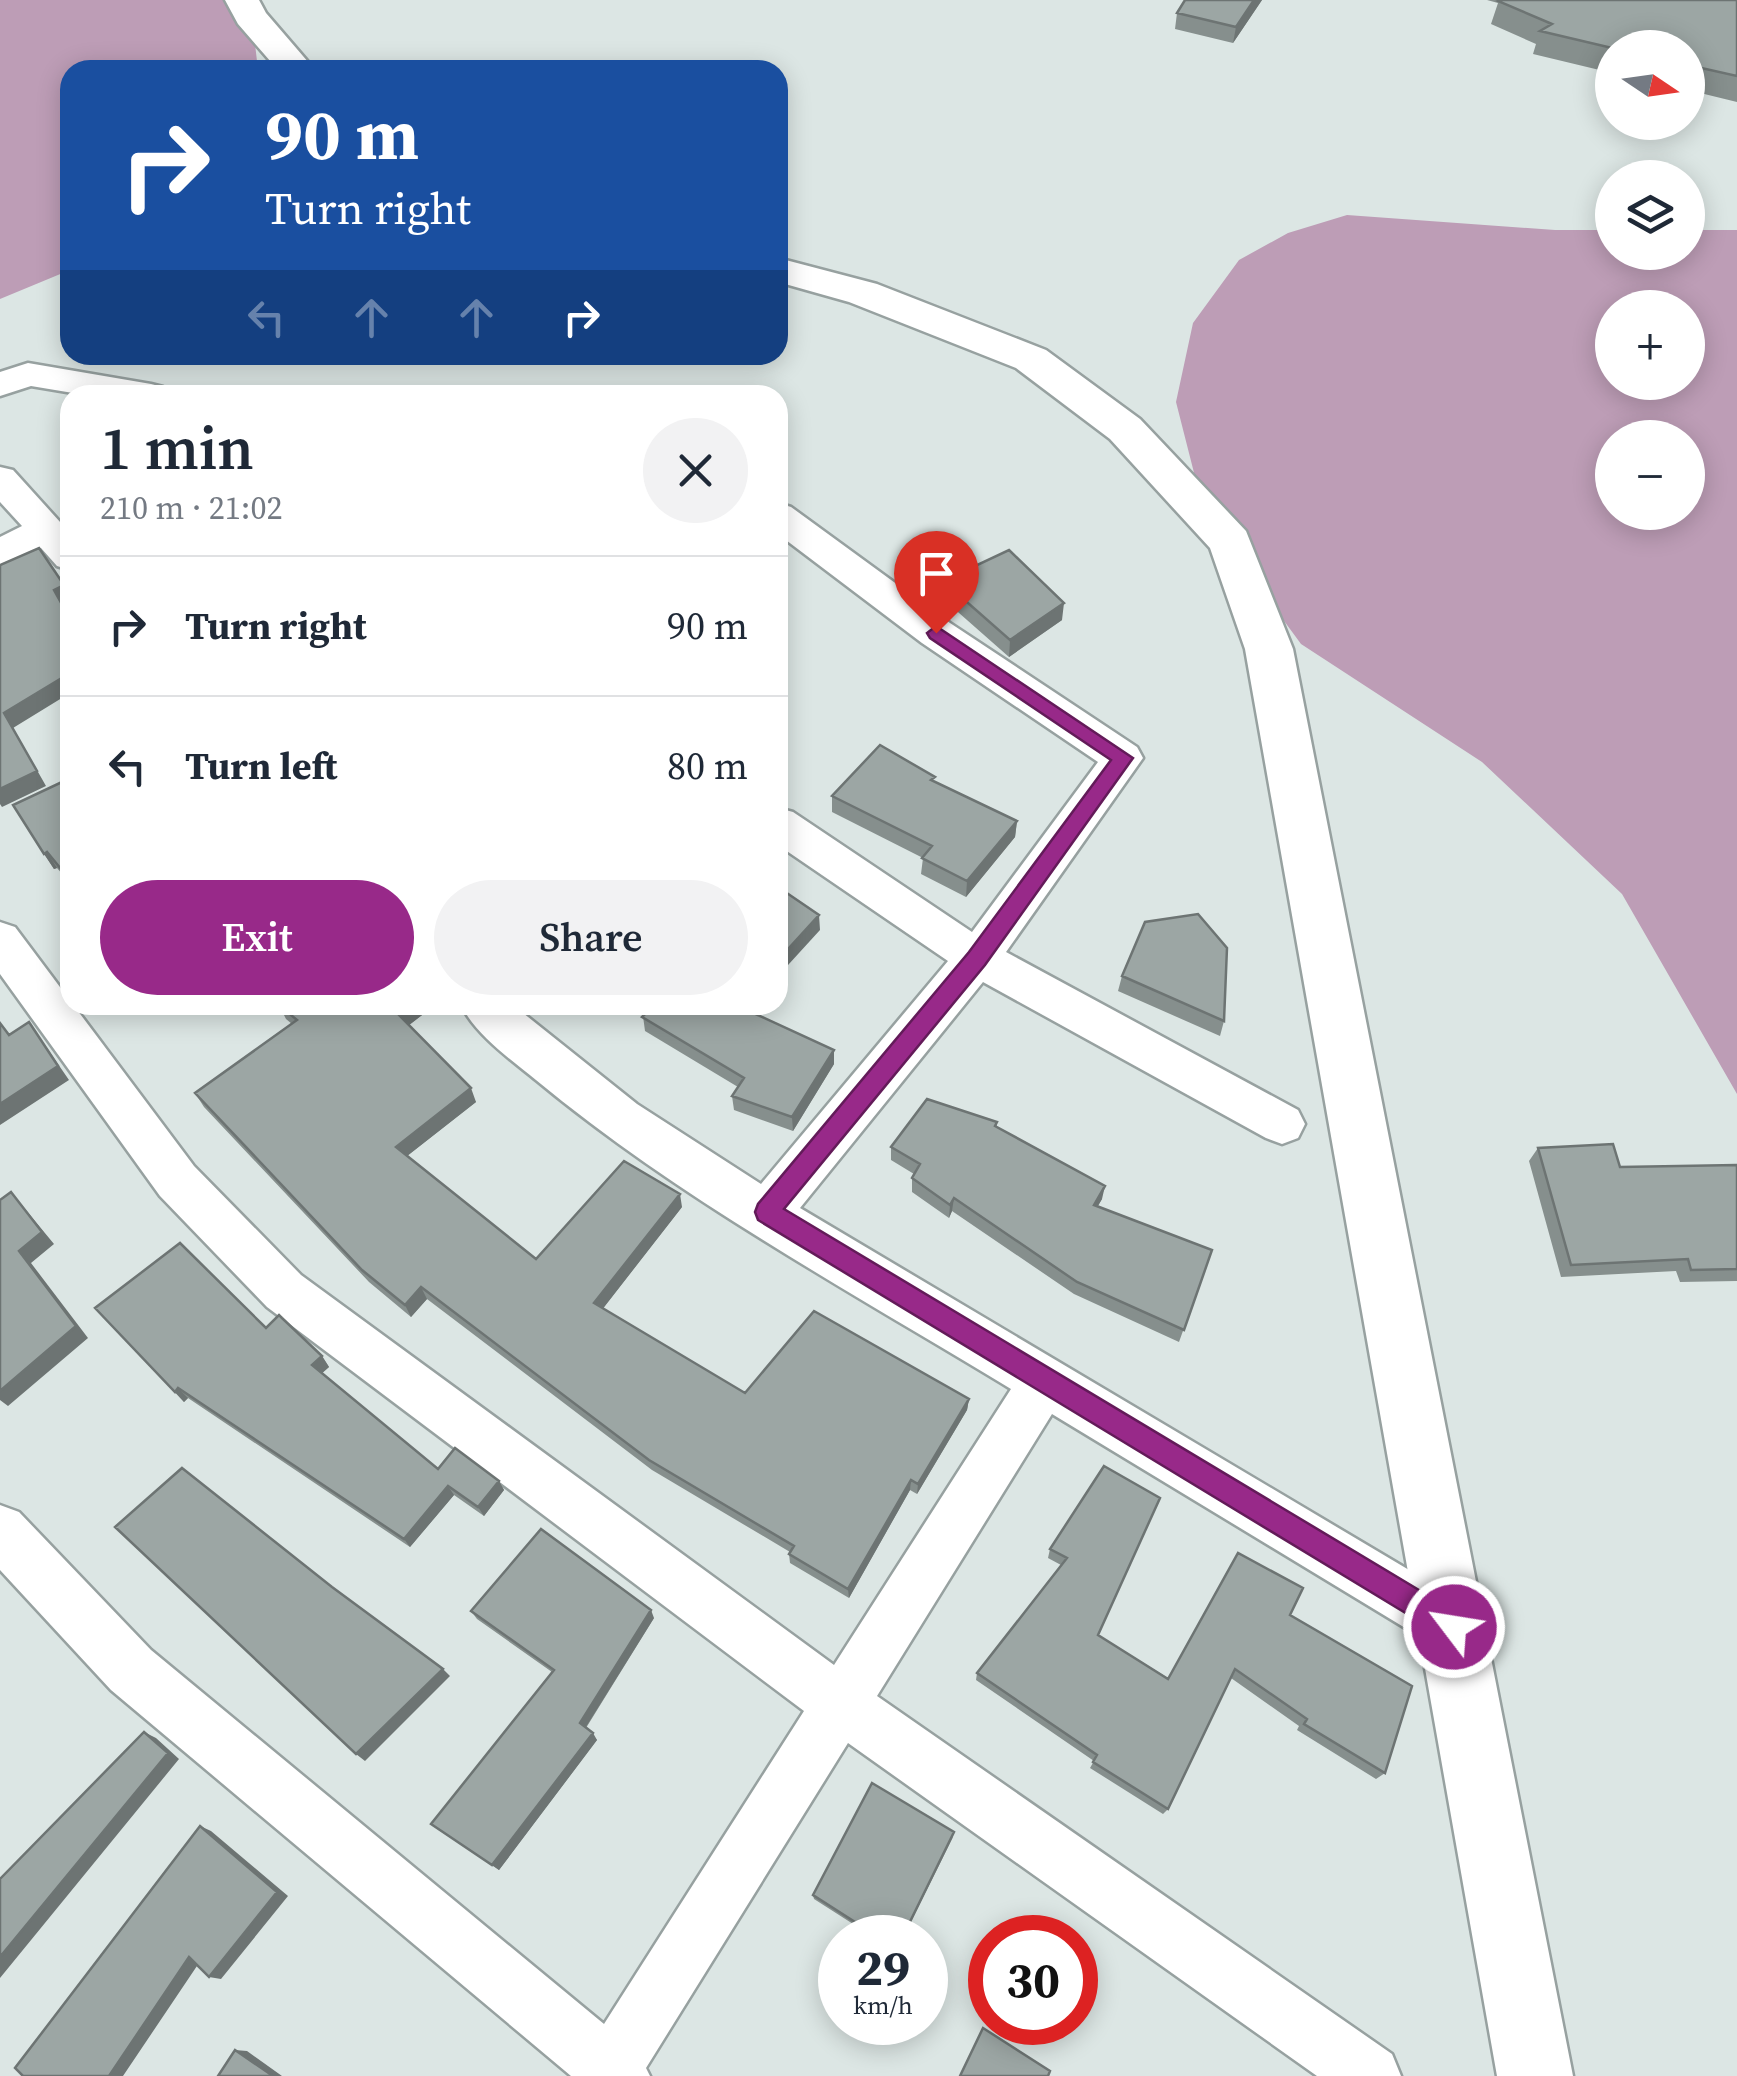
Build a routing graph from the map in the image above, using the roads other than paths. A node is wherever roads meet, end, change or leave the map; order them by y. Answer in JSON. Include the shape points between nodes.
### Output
{"nodes":[{"id":1,"x":242,"y":0,"type":"edge"},
{"id":2,"x":288,"y":60,"type":"edge"},
{"id":3,"x":788,"y":273,"type":"edge"},
{"id":4,"x":0,"y":385,"type":"edge"},
{"id":5,"x":92,"y":385,"type":"edge"},
{"id":6,"x":0,"y":479,"type":"edge"},
{"id":7,"x":788,"y":523,"type":"edge"},
{"id":8,"x":58,"y":543,"type":"edge"},
{"id":9,"x":0,"y":552,"type":"edge"},
{"id":10,"x":788,"y":831,"type":"edge"},
{"id":11,"x":0,"y":940,"type":"edge"},
{"id":12,"x":977,"y":958,"type":"junction"},
{"id":13,"x":493,"y":1015,"type":"edge"},
{"id":14,"x":1282,"y":1124,"type":"dead end"},
{"id":15,"x":767,"y":1212,"type":"junction"},
{"id":16,"x":1044,"y":1382,"type":"junction"},
{"id":17,"x":0,"y":1531,"type":"edge"},
{"id":18,"x":1454,"y":1627,"type":"junction"},
{"id":19,"x":840,"y":1704,"type":"junction"},
{"id":20,"x":612,"y":2074,"type":"edge"},
{"id":21,"x":1370,"y":2076,"type":"edge"},
{"id":22,"x":1535,"y":2076,"type":"edge"}],
"edges":[{"from":1,"to":2,"type":"street"},
{"from":3,"to":18,"type":"street","via":[[862,293],[1031,360],[1125,429],[1230,542],[1269,649]]},
{"from":4,"to":5,"type":"street","via":[[28,374]]},
{"from":6,"to":8,"type":"street"},
{"from":7,"to":12,"type":"street","via":[[1123,758]]},
{"from":8,"to":9,"type":"street"},
{"from":10,"to":12,"type":"street"},
{"from":11,"to":19,"type":"street","via":[[177,1181],[284,1291]]},
{"from":12,"to":14,"type":"street"},
{"from":12,"to":15,"type":"street"},
{"from":13,"to":15,"type":"street","via":[[620,1117]]},
{"from":15,"to":16,"type":"street"},
{"from":16,"to":18,"type":"street"},
{"from":16,"to":19,"type":"street"},
{"from":17,"to":20,"type":"street","via":[[131,1670]]},
{"from":18,"to":22,"type":"street"},
{"from":19,"to":20,"type":"street"},
{"from":19,"to":21,"type":"street"}]}
